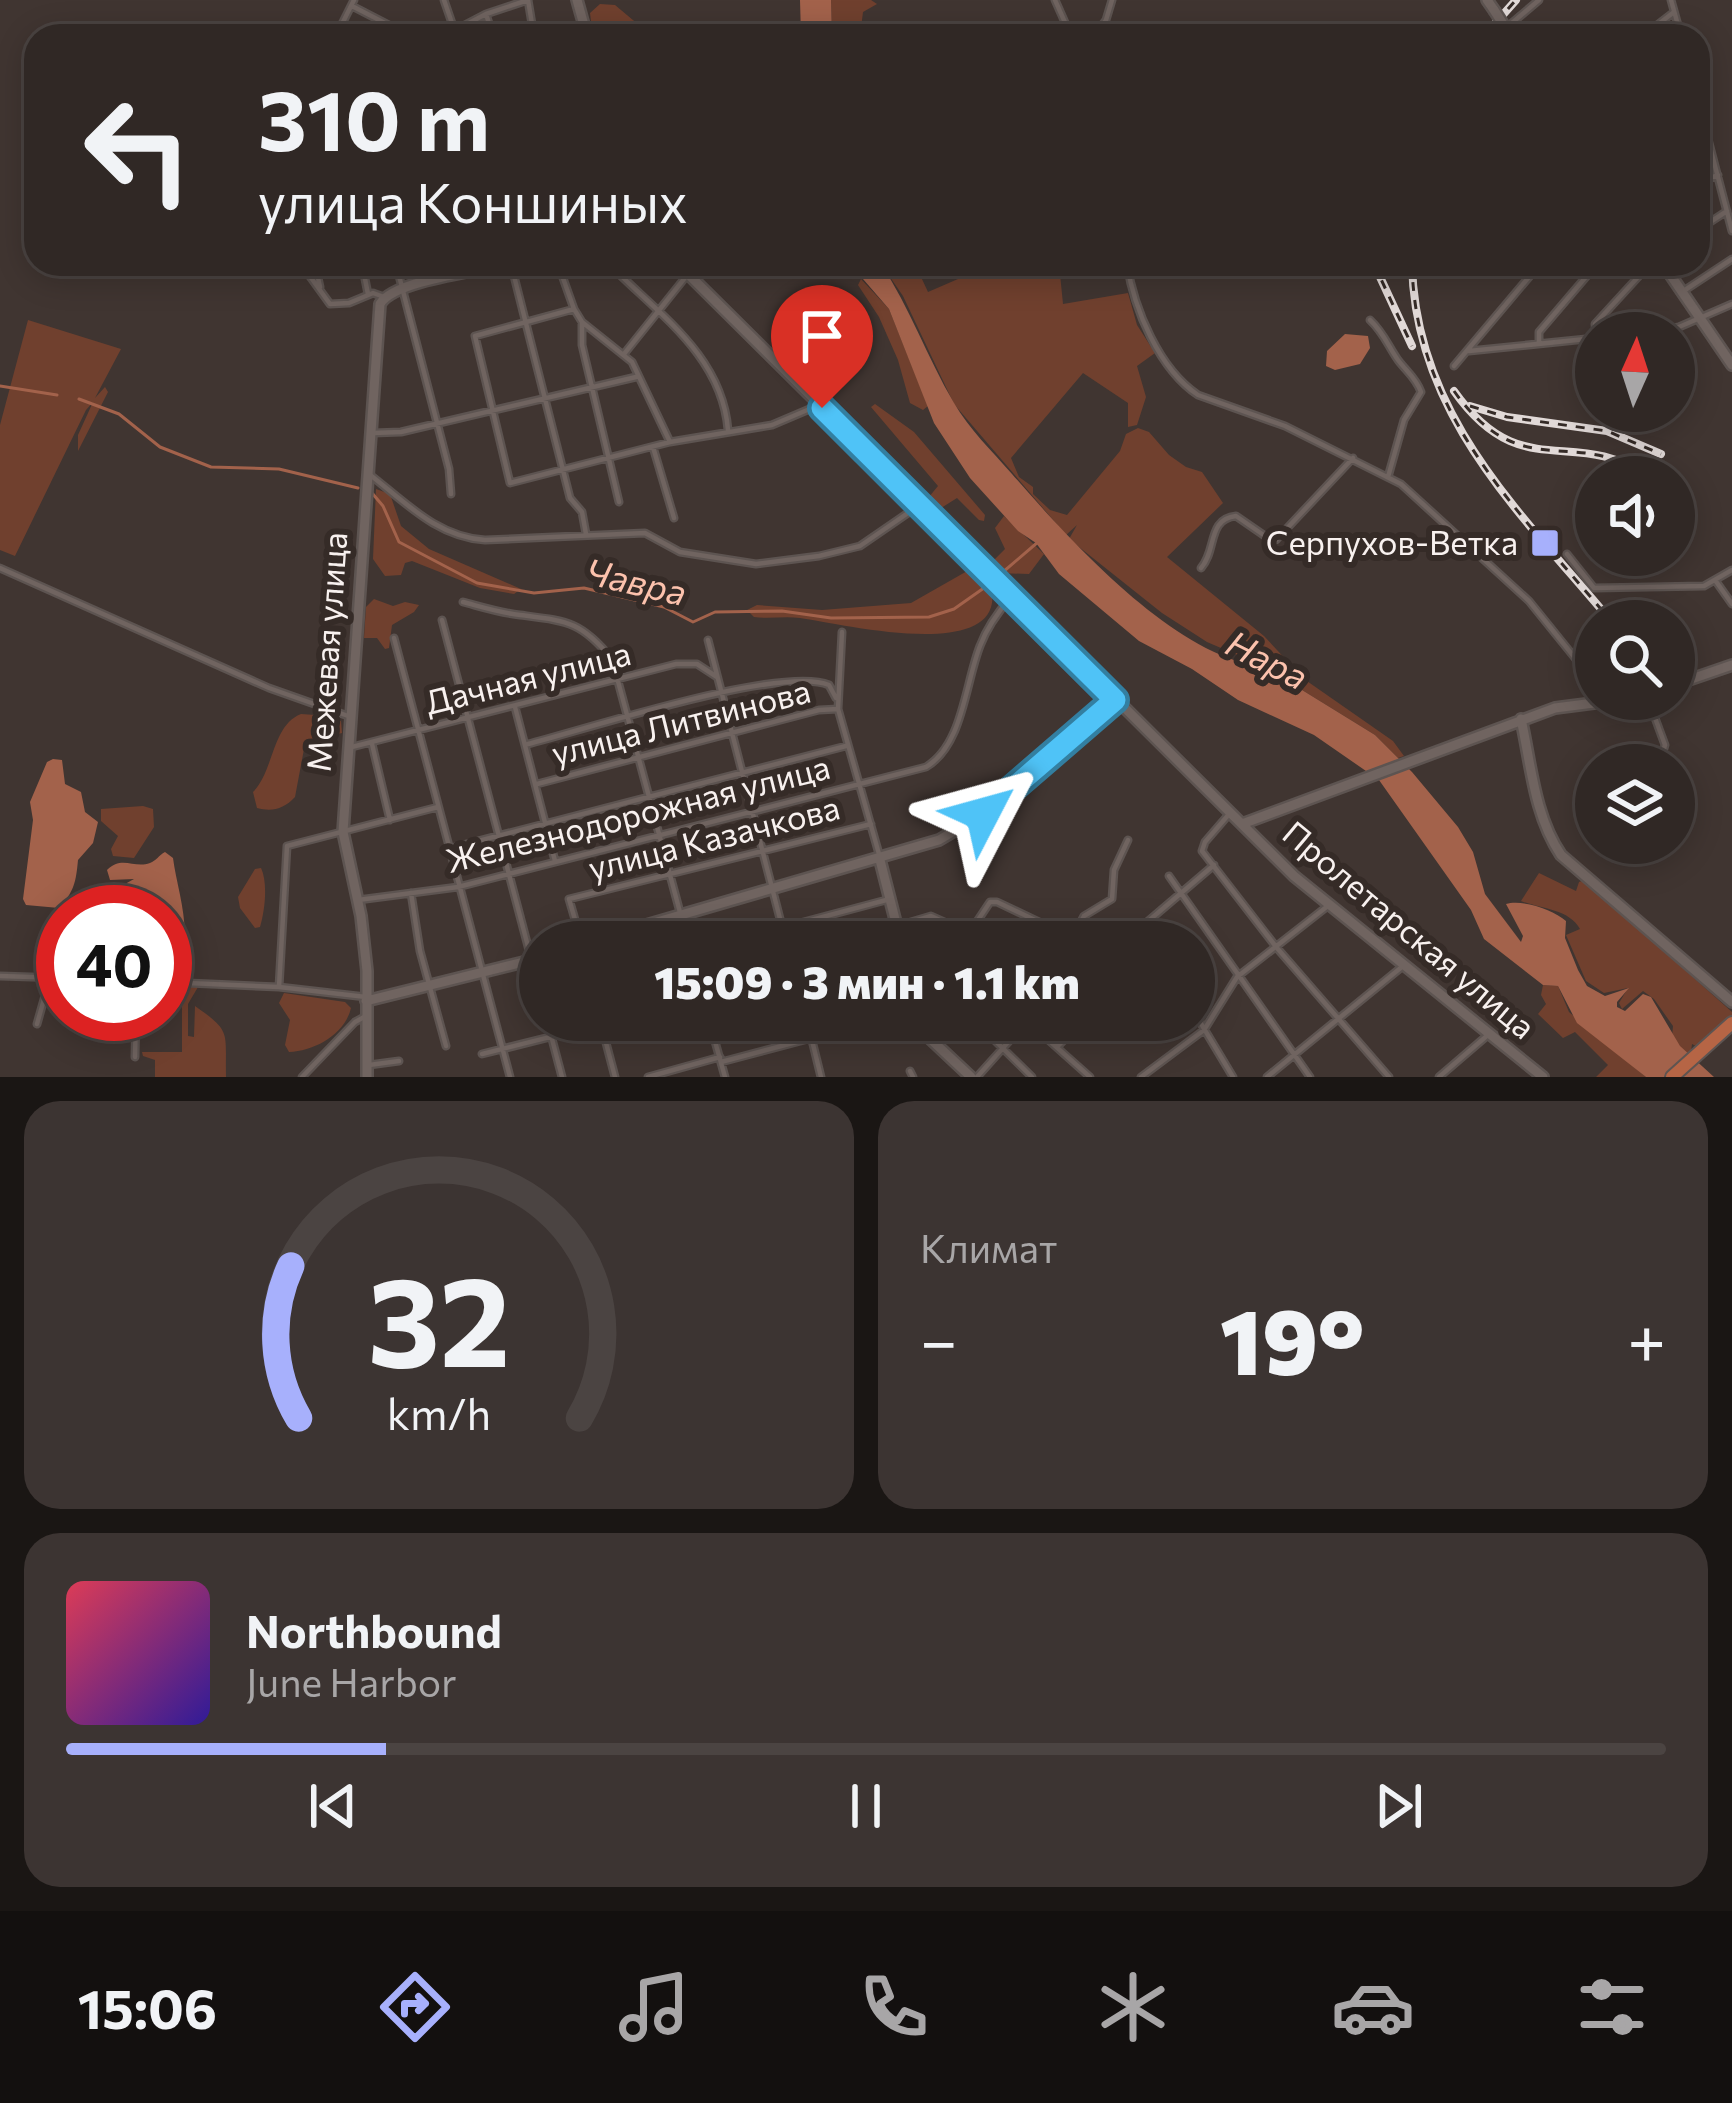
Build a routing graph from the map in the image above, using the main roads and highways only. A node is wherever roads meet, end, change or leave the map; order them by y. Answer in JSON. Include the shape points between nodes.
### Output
{"nodes":[{"id":1,"x":1732,"y":1023,"type":"edge"},
{"id":2,"x":1672,"y":1077,"type":"edge"}],
"edges":[{"from":1,"to":2,"type":"main road"}]}
